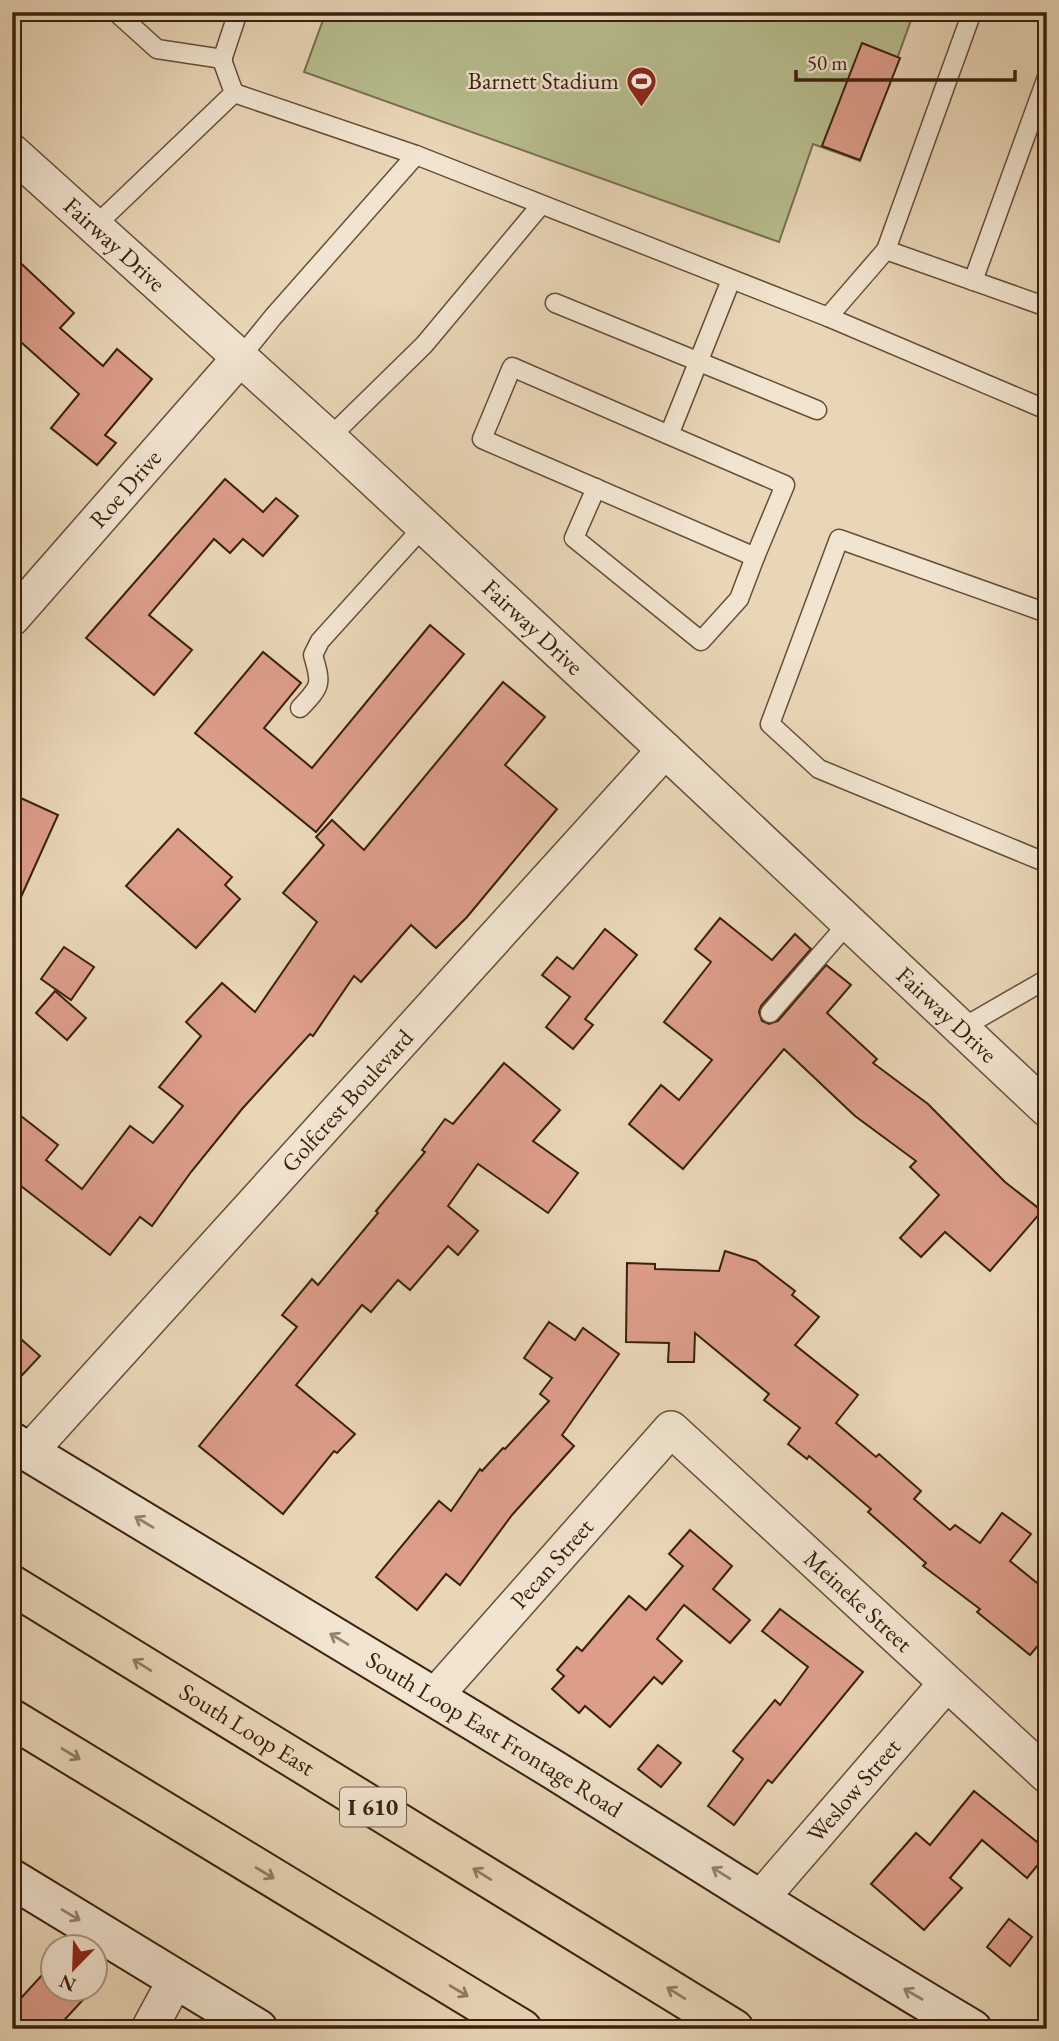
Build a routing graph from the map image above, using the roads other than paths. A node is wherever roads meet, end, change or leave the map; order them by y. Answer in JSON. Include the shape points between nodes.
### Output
{"nodes":[{"id":1,"x":116,"y":12,"type":"edge"},
{"id":2,"x":238,"y":12,"type":"edge"},
{"id":3,"x":972,"y":12,"type":"edge"},
{"id":4,"x":223,"y":59,"type":"junction"},
{"id":5,"x":1047,"y":77,"type":"edge"},
{"id":6,"x":234,"y":93,"type":"junction"},
{"id":7,"x":12,"y":152,"type":"edge"},
{"id":8,"x":416,"y":155,"type":"junction"},
{"id":9,"x":541,"y":205,"type":"junction"},
{"id":10,"x":94,"y":227,"type":"junction"},
{"id":11,"x":886,"y":250,"type":"junction"},
{"id":12,"x":731,"y":280,"type":"junction"},
{"id":13,"x":973,"y":281,"type":"junction"},
{"id":14,"x":555,"y":303,"type":"dead end"},
{"id":15,"x":1047,"y":307,"type":"edge"},
{"id":16,"x":828,"y":317,"type":"junction"},
{"id":17,"x":239,"y":359,"type":"junction"},
{"id":18,"x":698,"y":363,"type":"junction"},
{"id":19,"x":817,"y":410,"type":"dead end"},
{"id":20,"x":1047,"y":410,"type":"edge"},
{"id":21,"x":669,"y":435,"type":"junction"},
{"id":22,"x":329,"y":438,"type":"junction"},
{"id":23,"x":596,"y":488,"type":"junction"},
{"id":24,"x":424,"y":526,"type":"junction"},
{"id":25,"x":755,"y":557,"type":"junction"},
{"id":26,"x":1047,"y":612,"type":"edge"},
{"id":27,"x":12,"y":618,"type":"edge"},
{"id":28,"x":300,"y":708,"type":"dead end"},
{"id":29,"x":665,"y":750,"type":"junction"},
{"id":30,"x":1047,"y":863,"type":"edge"},
{"id":31,"x":849,"y":922,"type":"junction"},
{"id":32,"x":1047,"y":979,"type":"edge"},
{"id":33,"x":770,"y":1013,"type":"dead end"},
{"id":34,"x":962,"y":1028,"type":"junction"},
{"id":35,"x":1047,"y":1109,"type":"edge"},
{"id":36,"x":671,"y":1429,"type":"joint"},
{"id":37,"x":21,"y":1447,"type":"edge"},
{"id":38,"x":12,"y":1585,"type":"edge"},
{"id":39,"x":946,"y":1684,"type":"junction"},
{"id":40,"x":434,"y":1697,"type":"junction"},
{"id":41,"x":12,"y":1719,"type":"edge"},
{"id":42,"x":1047,"y":1775,"type":"edge"},
{"id":43,"x":12,"y":1879,"type":"edge"},
{"id":44,"x":761,"y":1898,"type":"junction"},
{"id":45,"x":176,"y":1979,"type":"junction"},
{"id":46,"x":149,"y":2029,"type":"edge"},
{"id":47,"x":258,"y":2029,"type":"edge"},
{"id":48,"x":522,"y":2029,"type":"edge"},
{"id":49,"x":734,"y":2029,"type":"edge"},
{"id":50,"x":972,"y":2029,"type":"edge"}],
"edges":[{"from":1,"to":4,"type":"lane","via":[[157,49]]},
{"from":2,"to":4,"type":"lane"},
{"from":3,"to":11,"type":"lane"},
{"from":4,"to":6,"type":"lane"},
{"from":5,"to":13,"type":"lane"},
{"from":6,"to":8,"type":"lane"},
{"from":6,"to":10,"type":"lane"},
{"from":7,"to":10,"type":"street","name":"Fairway Drive"},
{"from":8,"to":9,"type":"lane"},
{"from":8,"to":17,"type":"lane"},
{"from":9,"to":12,"type":"lane"},
{"from":9,"to":22,"type":"lane","via":[[424,345]]},
{"from":10,"to":17,"type":"street","name":"Fairway Drive"},
{"from":11,"to":13,"type":"lane"},
{"from":11,"to":16,"type":"lane"},
{"from":12,"to":16,"type":"lane"},
{"from":12,"to":18,"type":"lane"},
{"from":13,"to":15,"type":"lane"},
{"from":14,"to":18,"type":"lane"},
{"from":16,"to":20,"type":"lane"},
{"from":17,"to":22,"type":"street","name":"Fairway Drive"},
{"from":17,"to":27,"type":"street","name":"Roe Drive"},
{"from":18,"to":19,"type":"lane"},
{"from":18,"to":21,"type":"lane"},
{"from":21,"to":23,"type":"lane","via":[[512,368],[482,439]]},
{"from":21,"to":25,"type":"lane","via":[[785,485]]},
{"from":22,"to":24,"type":"street","name":"Fairway Drive"},
{"from":23,"to":25,"type":"lane"},
{"from":23,"to":25,"type":"lane","via":[[574,538],[701,641],[739,598]]},
{"from":24,"to":28,"type":"lane","via":[[320,641],[313,655],[317,690]]},
{"from":24,"to":29,"type":"street","name":"Fairway Drive"},
{"from":26,"to":30,"type":"lane","via":[[839,539],[770,724],[819,769]]},
{"from":29,"to":31,"type":"street","name":"Fairway Drive"},
{"from":29,"to":37,"type":"street","name":"Golfcrest Boulevard"},
{"from":31,"to":33,"type":"lane"},
{"from":31,"to":34,"type":"street","name":"Fairway Drive"},
{"from":32,"to":34,"type":"lane"},
{"from":34,"to":35,"type":"street","name":"Fairway Drive"},
{"from":36,"to":39,"type":"street","name":"Meineke Street"},
{"from":36,"to":40,"type":"street","name":"Pecan Street"},
{"from":40,"to":37,"type":"main road","name":"South Loop East Frontage Road","one_way":true},
{"from":49,"to":38,"type":"highway","name":"South Loop East","number":"I 610","one_way":true},
{"from":39,"to":42,"type":"street","name":"Meineke Street"},
{"from":39,"to":44,"type":"street","name":"Weslow Street"},
{"from":44,"to":40,"type":"main road","name":"South Loop East Frontage Road","one_way":true},
{"from":41,"to":48,"type":"highway","one_way":true},
{"from":43,"to":45,"type":"main road","one_way":true},
{"from":50,"to":44,"type":"main road","name":"South Loop East Frontage Road","one_way":true},
{"from":45,"to":46,"type":"street"},
{"from":45,"to":47,"type":"main road"}]}
